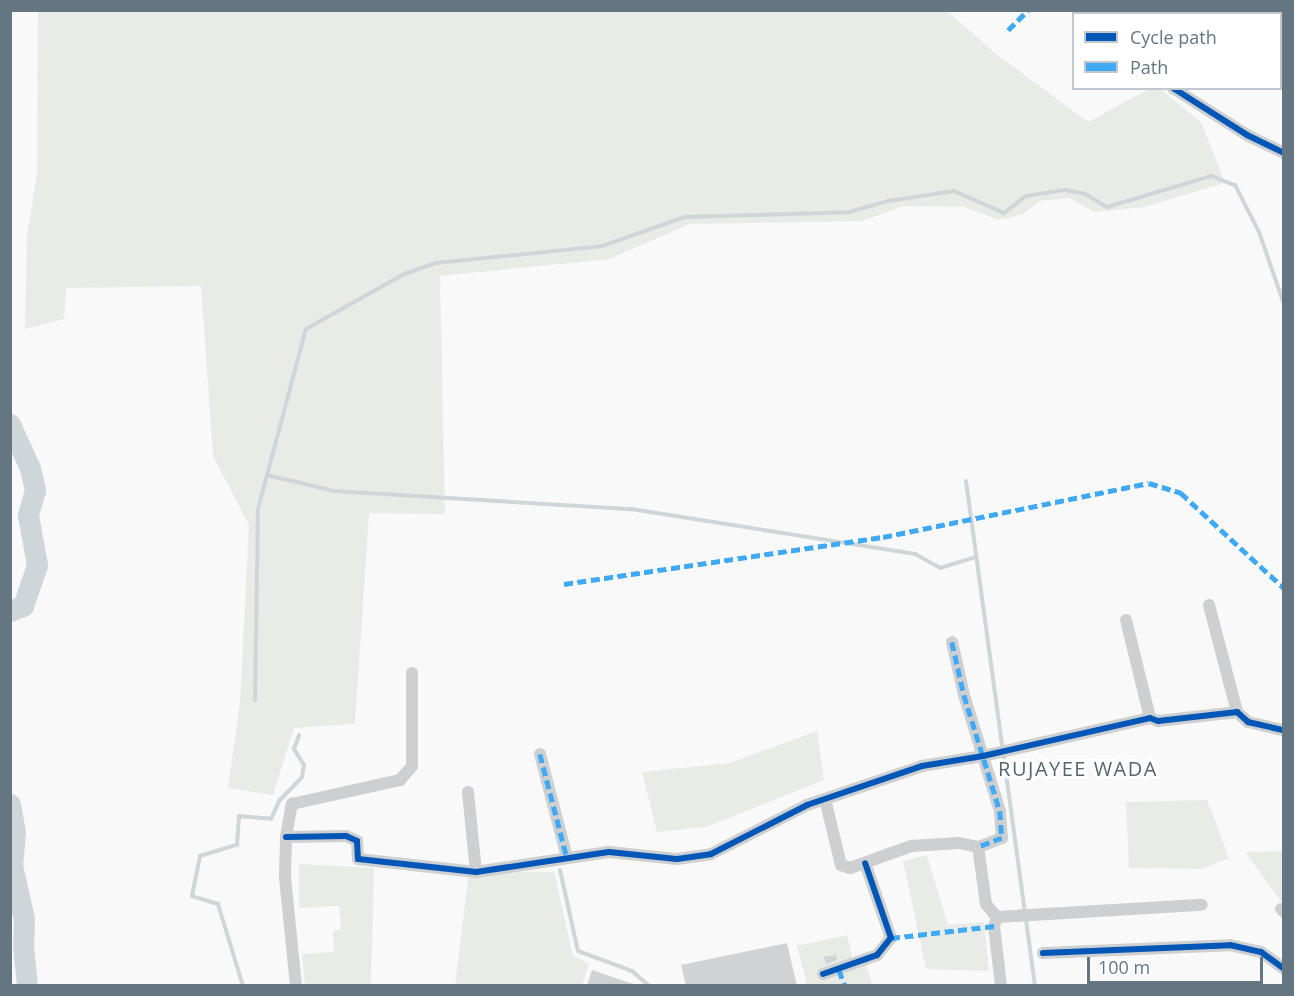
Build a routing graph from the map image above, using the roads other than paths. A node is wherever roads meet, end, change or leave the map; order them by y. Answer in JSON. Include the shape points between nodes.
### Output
{"nodes":[{"id":1,"x":1176,"y":90,"type":"edge"},
{"id":2,"x":1284,"y":153,"type":"edge"},
{"id":3,"x":1209,"y":605,"type":"dead end"},
{"id":4,"x":1126,"y":620,"type":"dead end"},
{"id":5,"x":952,"y":642,"type":"dead end"},
{"id":6,"x":412,"y":673,"type":"dead end"},
{"id":7,"x":1237,"y":712,"type":"junction"},
{"id":8,"x":1150,"y":718,"type":"junction"},
{"id":9,"x":1284,"y":730,"type":"edge"},
{"id":10,"x":540,"y":754,"type":"dead end"},
{"id":11,"x":983,"y":756,"type":"junction"},
{"id":12,"x":468,"y":792,"type":"dead end"},
{"id":13,"x":825,"y":799,"type":"junction"},
{"id":14,"x":286,"y":837,"type":"junction"},
{"id":15,"x":978,"y":847,"type":"junction"},
{"id":16,"x":567,"y":858,"type":"junction"},
{"id":17,"x":865,"y":863,"type":"junction"},
{"id":18,"x":476,"y":872,"type":"junction"},
{"id":19,"x":1202,"y":905,"type":"dead end"},
{"id":20,"x":997,"y":917,"type":"junction"},
{"id":21,"x":1043,"y":953,"type":"dead end"},
{"id":22,"x":1284,"y":969,"type":"edge"},
{"id":23,"x":824,"y":974,"type":"dead end"},
{"id":24,"x":296,"y":986,"type":"edge"},
{"id":25,"x":1001,"y":986,"type":"edge"}],
"edges":[{"from":1,"to":2,"type":"street","via":[[1247,135]]},
{"from":3,"to":7,"type":"street"},
{"from":4,"to":8,"type":"street"},
{"from":5,"to":11,"type":"street"},
{"from":6,"to":14,"type":"street","via":[[412,766],[400,780],[292,804]]},
{"from":7,"to":8,"type":"street","via":[[1158,721]]},
{"from":7,"to":9,"type":"street","via":[[1248,722]]},
{"from":8,"to":11,"type":"street"},
{"from":10,"to":16,"type":"street"},
{"from":11,"to":13,"type":"street","via":[[922,766]]},
{"from":11,"to":15,"type":"street","via":[[1000,811],[1002,837]]},
{"from":12,"to":18,"type":"street"},
{"from":13,"to":16,"type":"street","via":[[711,854],[677,859],[609,852]]},
{"from":13,"to":17,"type":"street","via":[[841,865],[850,868]]},
{"from":14,"to":18,"type":"street","via":[[346,836],[357,841],[358,859]]},
{"from":14,"to":24,"type":"street","via":[[285,877]]},
{"from":15,"to":17,"type":"street","via":[[959,843],[912,846]]},
{"from":15,"to":20,"type":"street","via":[[986,904]]},
{"from":16,"to":18,"type":"street"},
{"from":17,"to":23,"type":"street","via":[[891,938],[877,955]]},
{"from":19,"to":20,"type":"street"},
{"from":20,"to":25,"type":"street","via":[[994,926]]},
{"from":21,"to":22,"type":"street","via":[[1230,945],[1261,952]]}]}
